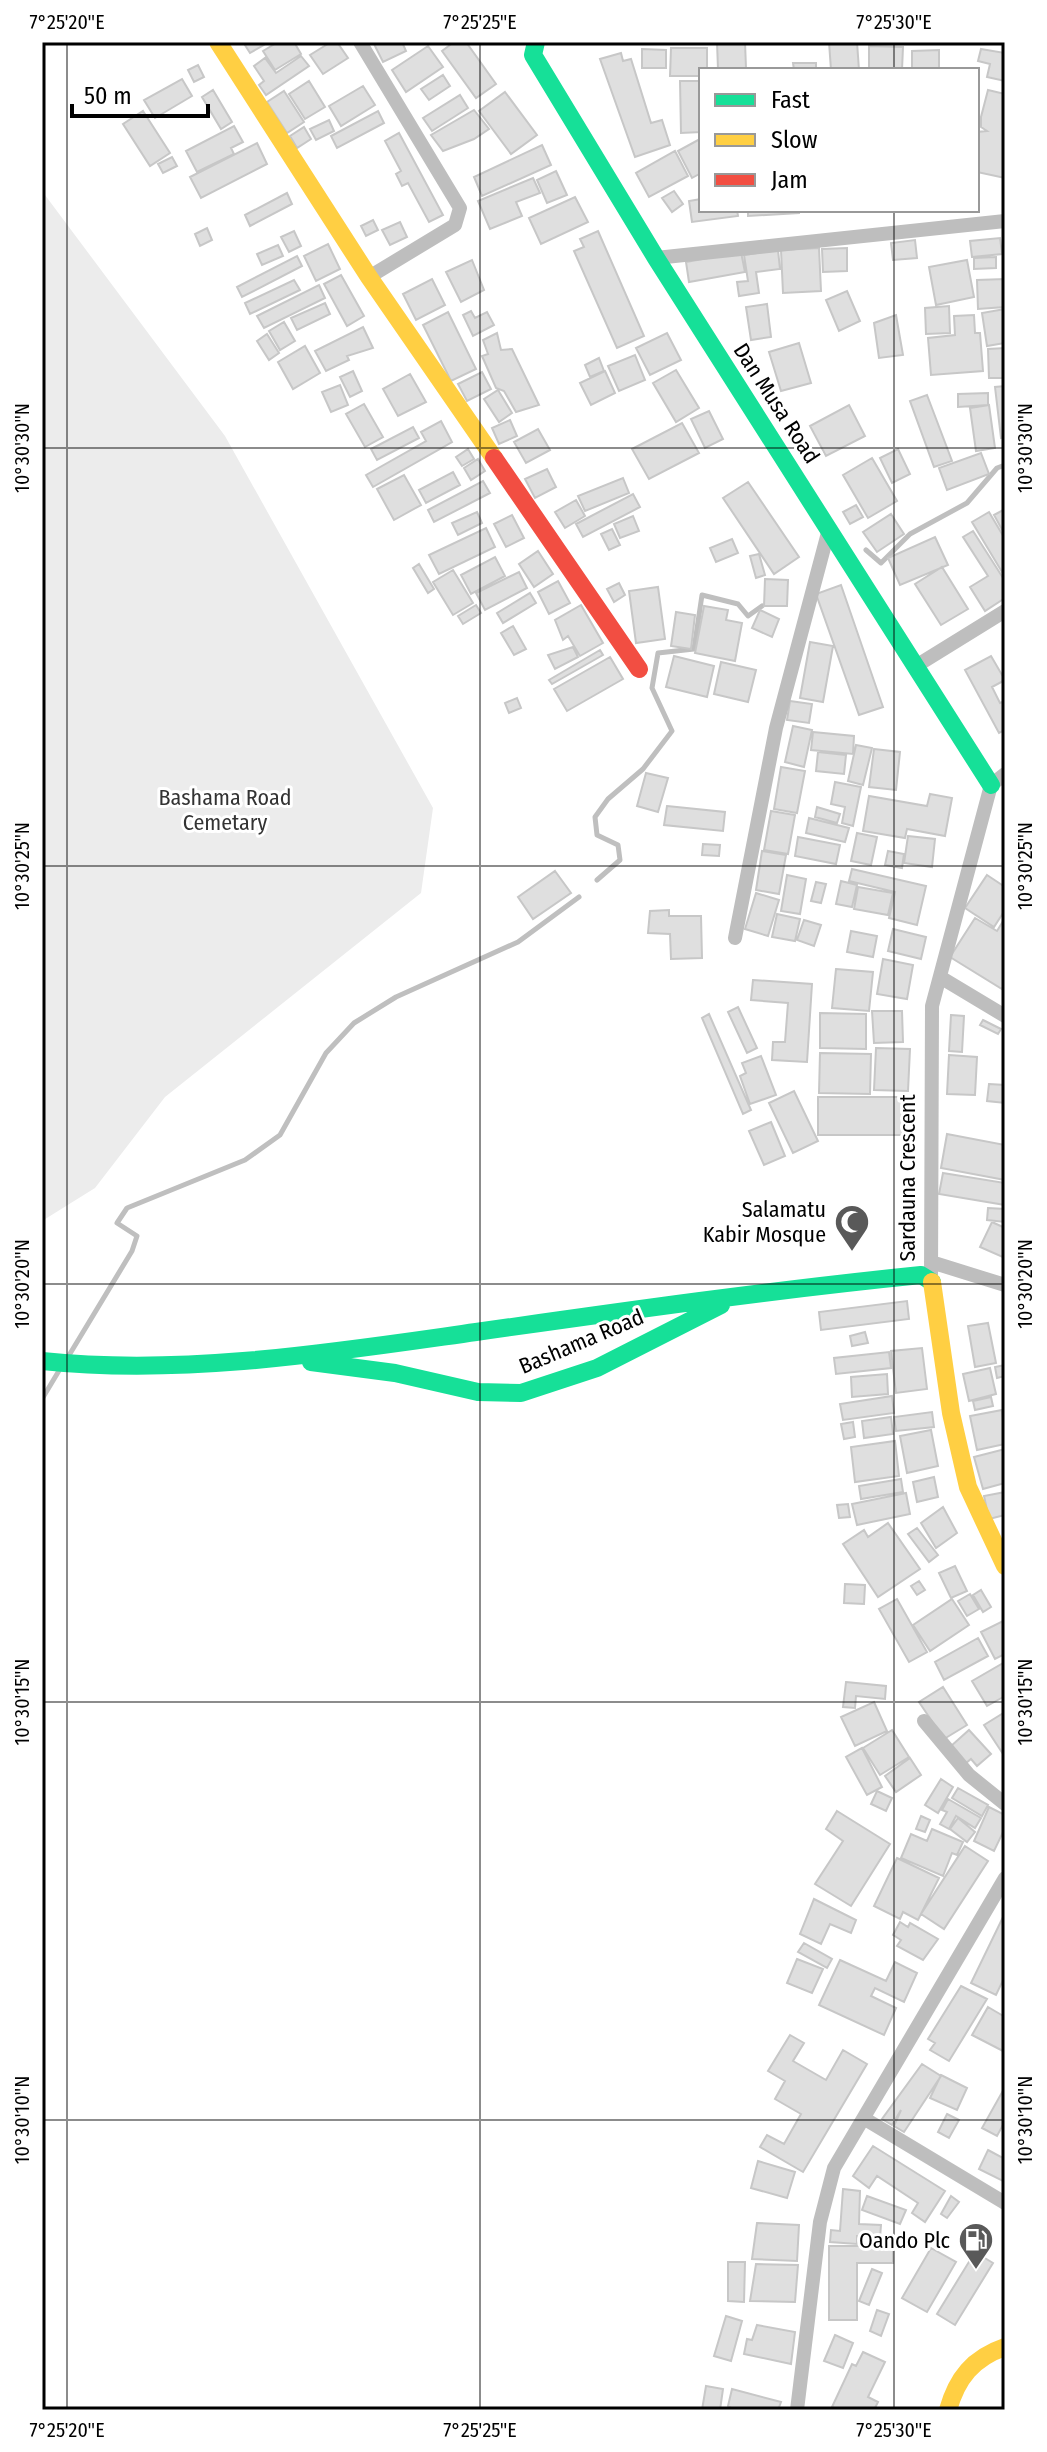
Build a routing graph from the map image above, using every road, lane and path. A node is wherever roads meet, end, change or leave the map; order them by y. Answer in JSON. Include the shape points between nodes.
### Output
{"nodes":[{"id":1,"x":218,"y":42,"type":"edge"},
{"id":2,"x":360,"y":42,"type":"edge"},
{"id":3,"x":536,"y":42,"type":"edge"},
{"id":4,"x":1005,"y":221,"type":"edge"},
{"id":5,"x":656,"y":258,"type":"junction"},
{"id":6,"x":369,"y":277,"type":"junction"},
{"id":7,"x":829,"y":529,"type":"junction"},
{"id":8,"x":1005,"y":611,"type":"edge"},
{"id":9,"x":916,"y":666,"type":"junction"},
{"id":10,"x":639,"y":669,"type":"dead end"},
{"id":11,"x":998,"y":780,"type":"edge"},
{"id":12,"x":735,"y":938,"type":"dead end"},
{"id":13,"x":940,"y":977,"type":"junction"},
{"id":14,"x":1005,"y":1016,"type":"edge"},
{"id":15,"x":931,"y":1271,"type":"junction"},
{"id":16,"x":1005,"y":1285,"type":"edge"},
{"id":17,"x":743,"y":1295,"type":"junction"},
{"id":18,"x":288,"y":1359,"type":"junction"},
{"id":19,"x":42,"y":1361,"type":"edge"},
{"id":20,"x":1005,"y":1566,"type":"edge"},
{"id":21,"x":924,"y":1721,"type":"dead end"},
{"id":22,"x":1005,"y":1804,"type":"edge"},
{"id":23,"x":1005,"y":1878,"type":"edge"},
{"id":24,"x":865,"y":2119,"type":"junction"},
{"id":25,"x":1005,"y":2203,"type":"edge"},
{"id":26,"x":1004,"y":2347,"type":"edge"},
{"id":27,"x":797,"y":2410,"type":"edge"},
{"id":28,"x":948,"y":2410,"type":"edge"}],
"edges":[{"from":1,"to":6,"type":"street"},
{"from":2,"to":6,"type":"street","via":[[460,208],[455,225]]},
{"from":3,"to":5,"type":"street","name":"Dan Musa Road","via":[[533,55]]},
{"from":4,"to":5,"type":"street"},
{"from":5,"to":7,"type":"street","name":"Dan Musa Road"},
{"from":6,"to":10,"type":"street"},
{"from":7,"to":9,"type":"street","name":"Dan Musa Road"},
{"from":7,"to":12,"type":"street","via":[[776,728]]},
{"from":8,"to":9,"type":"street"},
{"from":9,"to":11,"type":"street","name":"Dan Musa Road"},
{"from":11,"to":13,"type":"street","name":"Sardauna Crescent"},
{"from":13,"to":14,"type":"street"},
{"from":13,"to":15,"type":"street","name":"Sardauna Crescent","via":[[932,1006]]},
{"from":15,"to":16,"type":"street"},
{"from":15,"to":17,"type":"street","name":"Bashama Road"},
{"from":15,"to":20,"type":"street","name":"Sardauna Crescent","via":[[951,1413],[968,1487]]},
{"from":17,"to":18,"type":"street","name":"Bashama Road"},
{"from":17,"to":18,"type":"street","name":"Bashama Road","via":[[625,1354],[519,1393]]},
{"from":18,"to":19,"type":"street","name":"Bashama Road","via":[[81,1365]]},
{"from":21,"to":22,"type":"street","via":[[969,1775]]},
{"from":23,"to":24,"type":"street"},
{"from":24,"to":25,"type":"street"},
{"from":24,"to":27,"type":"street","via":[[834,2168],[820,2222]]},
{"from":26,"to":28,"type":"street","via":[[982,2355],[965,2370],[953,2388]]}]}
